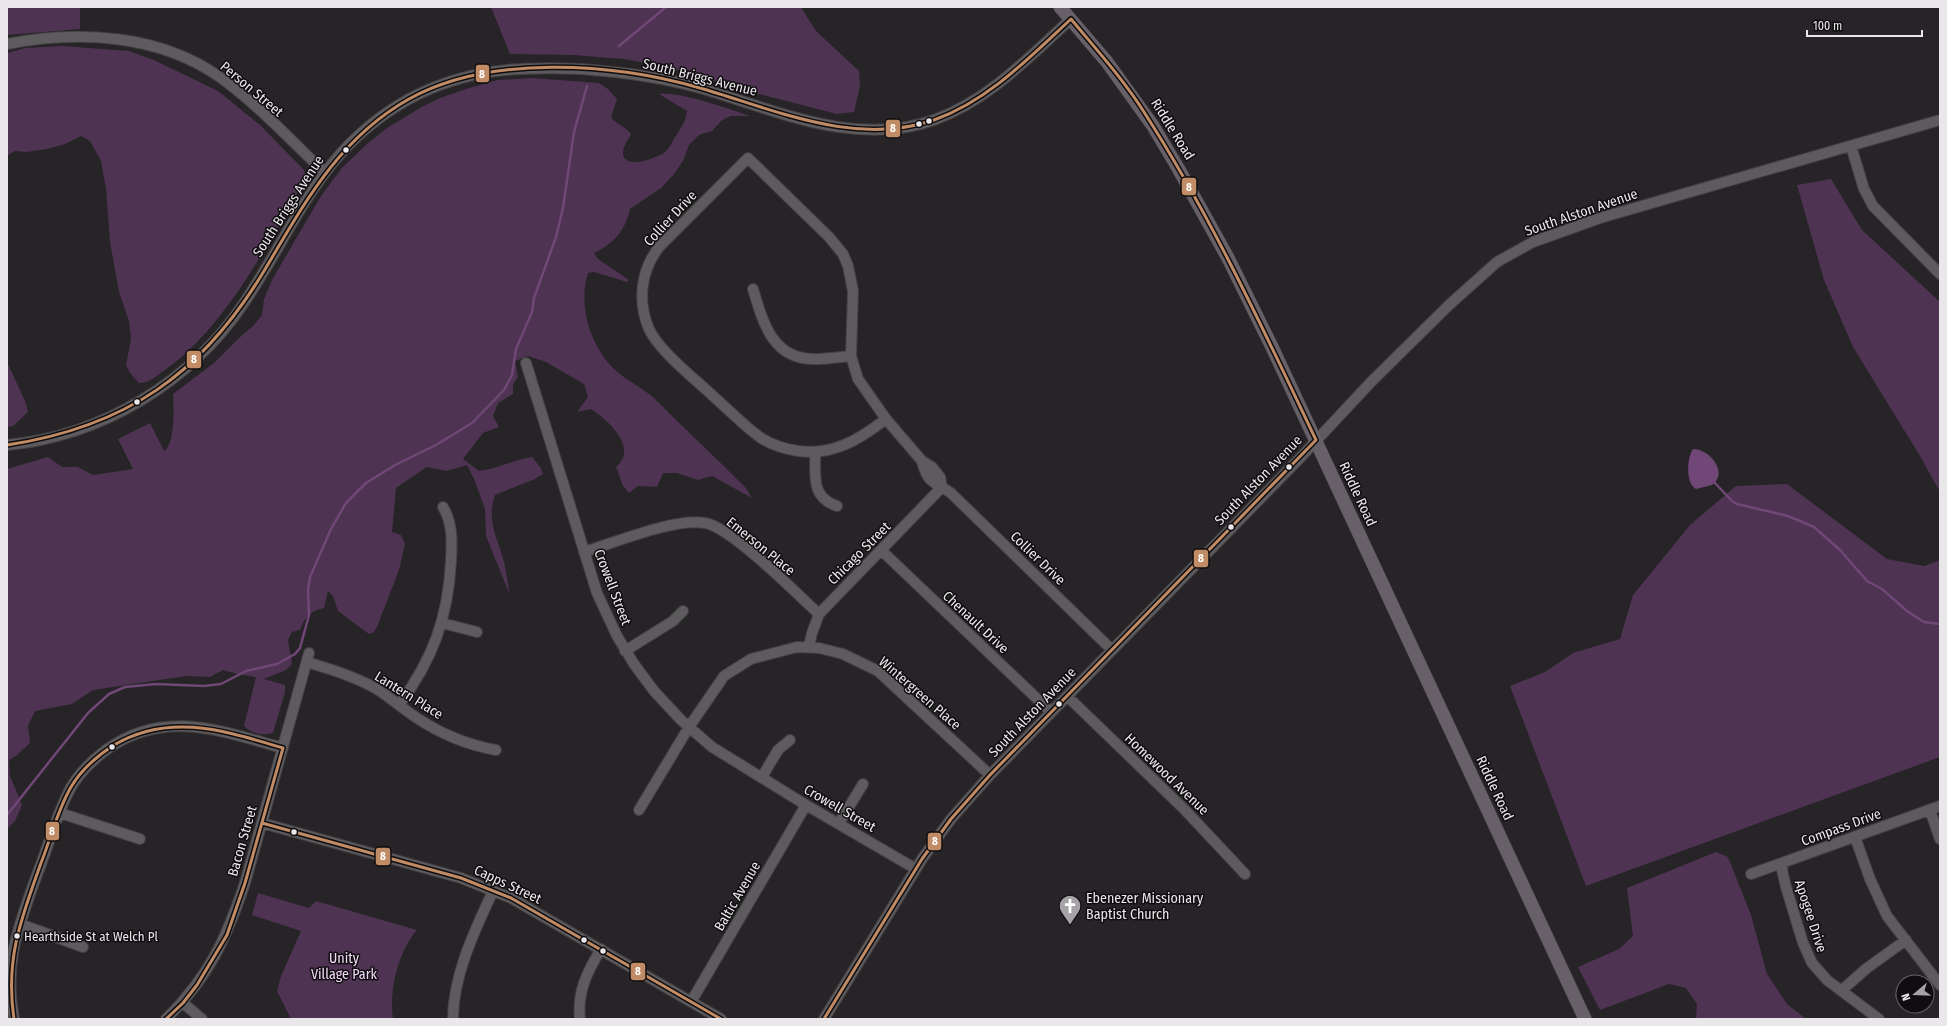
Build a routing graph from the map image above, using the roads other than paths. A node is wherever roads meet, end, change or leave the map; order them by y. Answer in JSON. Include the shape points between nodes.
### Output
{"nodes":[{"id":1,"x":1060,"y":7,"type":"edge"},
{"id":2,"x":1071,"y":19,"type":"junction"},
{"id":3,"x":7,"y":44,"type":"edge"},
{"id":4,"x":1940,"y":120,"type":"edge"},
{"id":5,"x":1851,"y":146,"type":"junction"},
{"id":6,"x":324,"y":172,"type":"junction"},
{"id":7,"x":1940,"y":274,"type":"edge"},
{"id":8,"x":753,"y":289,"type":"dead end"},
{"id":9,"x":851,"y":356,"type":"junction"},
{"id":10,"x":526,"y":364,"type":"dead end"},
{"id":11,"x":886,"y":418,"type":"junction"},
{"id":12,"x":1316,"y":440,"type":"junction"},
{"id":13,"x":7,"y":445,"type":"edge"},
{"id":14,"x":815,"y":452,"type":"junction"},
{"id":15,"x":942,"y":487,"type":"junction"},
{"id":16,"x":837,"y":506,"type":"dead end"},
{"id":17,"x":442,"y":507,"type":"dead end"},
{"id":18,"x":882,"y":551,"type":"junction"},
{"id":19,"x":584,"y":552,"type":"junction"},
{"id":20,"x":683,"y":611,"type":"dead end"},
{"id":21,"x":819,"y":614,"type":"junction"},
{"id":22,"x":442,"y":623,"type":"junction"},
{"id":23,"x":477,"y":632,"type":"dead end"},
{"id":24,"x":809,"y":646,"type":"junction"},
{"id":25,"x":1112,"y":650,"type":"junction"},
{"id":26,"x":625,"y":651,"type":"junction"},
{"id":27,"x":308,"y":658,"type":"joint"},
{"id":28,"x":1067,"y":696,"type":"junction"},
{"id":29,"x":399,"y":705,"type":"junction"},
{"id":30,"x":1051,"y":712,"type":"junction"},
{"id":31,"x":689,"y":727,"type":"junction"},
{"id":32,"x":790,"y":740,"type":"dead end"},
{"id":33,"x":283,"y":748,"type":"junction"},
{"id":34,"x":496,"y":750,"type":"dead end"},
{"id":35,"x":990,"y":775,"type":"junction"},
{"id":36,"x":762,"y":777,"type":"junction"},
{"id":37,"x":863,"y":784,"type":"dead end"},
{"id":38,"x":806,"y":805,"type":"junction"},
{"id":39,"x":1940,"y":806,"type":"edge"},
{"id":40,"x":639,"y":810,"type":"dead end"},
{"id":41,"x":1930,"y":810,"type":"junction"},
{"id":42,"x":60,"y":813,"type":"junction"},
{"id":43,"x":262,"y":822,"type":"junction"},
{"id":44,"x":839,"y":823,"type":"junction"},
{"id":45,"x":1855,"y":837,"type":"junction"},
{"id":46,"x":140,"y":839,"type":"dead end"},
{"id":47,"x":1940,"y":839,"type":"edge"},
{"id":48,"x":1783,"y":863,"type":"junction"},
{"id":49,"x":916,"y":869,"type":"junction"},
{"id":50,"x":1246,"y":874,"type":"dead end"},
{"id":51,"x":1751,"y":874,"type":"dead end"},
{"id":52,"x":493,"y":891,"type":"junction"},
{"id":53,"x":20,"y":924,"type":"junction"},
{"id":54,"x":1906,"y":940,"type":"junction"},
{"id":55,"x":83,"y":947,"type":"dead end"},
{"id":56,"x":601,"y":949,"type":"junction"},
{"id":57,"x":1940,"y":986,"type":"edge"},
{"id":58,"x":1842,"y":990,"type":"junction"},
{"id":59,"x":691,"y":1002,"type":"junction"},
{"id":60,"x":182,"y":1003,"type":"junction"},
{"id":61,"x":14,"y":1019,"type":"edge"},
{"id":62,"x":166,"y":1019,"type":"edge"},
{"id":63,"x":202,"y":1019,"type":"edge"},
{"id":64,"x":453,"y":1019,"type":"edge"},
{"id":65,"x":580,"y":1019,"type":"edge"},
{"id":66,"x":721,"y":1019,"type":"edge"},
{"id":67,"x":824,"y":1019,"type":"edge"},
{"id":68,"x":1585,"y":1019,"type":"edge"},
{"id":69,"x":1879,"y":1019,"type":"edge"}],
"edges":[{"from":1,"to":2,"type":"main road","name":"Riddle Road"},
{"from":2,"to":6,"type":"street","name":"South Briggs Avenue","via":[[987,93],[955,111],[913,126],[876,130],[840,128],[660,79],[606,71],[522,67],[472,75],[411,98],[370,125]]},
{"from":2,"to":12,"type":"main road","name":"Riddle Road","via":[[1121,80],[1150,121],[1178,168],[1238,277]]},
{"from":3,"to":6,"type":"street","name":"Person Street","via":[[62,37],[115,39],[142,44],[190,61],[220,77],[243,95]]},
{"from":4,"to":5,"type":"street","name":"South Alston Avenue"},
{"from":5,"to":7,"type":"street","via":[[1864,189],[1873,206]]},
{"from":5,"to":12,"type":"street","name":"South Alston Avenue","via":[[1600,218],[1517,250],[1490,268],[1449,304]]},
{"from":6,"to":13,"type":"street","name":"South Briggs Avenue","via":[[243,304],[218,337],[183,371],[151,395],[91,425],[38,440]]},
{"from":8,"to":9,"type":"street","via":[[766,330],[772,339],[788,352],[815,359]]},
{"from":9,"to":11,"type":"street","name":"Collier Drive","via":[[861,386]]},
{"from":9,"to":14,"type":"street","name":"Collier Drive","via":[[854,292],[843,254],[829,237],[748,158],[652,257],[642,287],[646,319],[657,342],[751,431],[786,448]]},
{"from":10,"to":19,"type":"street","name":"Crowell Street"},
{"from":11,"to":14,"type":"street","name":"Collier Drive","via":[[855,441]]},
{"from":11,"to":15,"type":"street","name":"Collier Drive","via":[[922,461],[932,467],[940,477]]},
{"from":12,"to":25,"type":"street","name":"South Alston Avenue"},
{"from":12,"to":68,"type":"main road","name":"Riddle Road"},
{"from":14,"to":16,"type":"street","via":[[818,493],[828,503]]},
{"from":15,"to":18,"type":"street","name":"Chicago Street"},
{"from":15,"to":25,"type":"street","name":"Collier Drive","via":[[963,504]]},
{"from":17,"to":22,"type":"street","via":[[451,526],[452,548],[448,599]]},
{"from":18,"to":21,"type":"street","name":"Chicago Street"},
{"from":18,"to":30,"type":"street","name":"Chenault Drive"},
{"from":19,"to":21,"type":"street","name":"Emerson Place","via":[[677,523],[706,523],[726,532],[741,544]]},
{"from":19,"to":26,"type":"street","name":"Crowell Street","via":[[606,614]]},
{"from":20,"to":26,"type":"street","via":[[673,621]]},
{"from":21,"to":24,"type":"street","name":"Chicago Street"},
{"from":22,"to":23,"type":"street"},
{"from":22,"to":29,"type":"street","via":[[424,669]]},
{"from":24,"to":31,"type":"street","name":"Wintergreen Place","via":[[751,659],[730,671]]},
{"from":24,"to":35,"type":"street","name":"Wintergreen Place","via":[[843,654],[878,671]]},
{"from":25,"to":28,"type":"street","name":"South Alston Avenue"},
{"from":26,"to":31,"type":"street","name":"Crowell Street","via":[[654,691]]},
{"from":27,"to":29,"type":"street","name":"Lantern Place","via":[[367,685]]},
{"from":27,"to":33,"type":"street","name":"Bacon Street"},
{"from":28,"to":30,"type":"street","name":"South Alston Avenue"},
{"from":28,"to":50,"type":"street","name":"Homewood Avenue","via":[[1184,809]]},
{"from":29,"to":34,"type":"street","name":"Lantern Place","via":[[426,724],[453,738],[474,746]]},
{"from":30,"to":35,"type":"street","name":"South Alston Avenue"},
{"from":31,"to":36,"type":"street","name":"Crowell Street","via":[[712,747]]},
{"from":31,"to":40,"type":"street","name":"Wintergreen Place"},
{"from":32,"to":36,"type":"street","via":[[778,750]]},
{"from":33,"to":42,"type":"street","via":[[195,726],[150,729],[113,745],[89,764],[73,785]]},
{"from":33,"to":43,"type":"street","name":"Bacon Street"},
{"from":35,"to":49,"type":"street","name":"South Alston Avenue","via":[[951,819]]},
{"from":36,"to":38,"type":"street","name":"Crowell Street"},
{"from":37,"to":44,"type":"street"},
{"from":38,"to":44,"type":"street","name":"Crowell Street"},
{"from":38,"to":59,"type":"street","name":"Baltic Avenue"},
{"from":39,"to":41,"type":"street","name":"Compass Drive"},
{"from":41,"to":45,"type":"street","name":"Compass Drive"},
{"from":41,"to":47,"type":"street"},
{"from":42,"to":46,"type":"street"},
{"from":42,"to":53,"type":"street"},
{"from":43,"to":52,"type":"street","name":"Capps Street","via":[[460,878]]},
{"from":43,"to":60,"type":"street","name":"Bacon Street","via":[[227,935]]},
{"from":44,"to":49,"type":"street","name":"Crowell Street"},
{"from":45,"to":48,"type":"street","name":"Compass Drive"},
{"from":45,"to":54,"type":"street","via":[[1887,916]]},
{"from":48,"to":51,"type":"street","name":"Compass Drive"},
{"from":48,"to":58,"type":"street","name":"Apogee Drive","via":[[1786,887],[1803,943],[1812,963],[1827,980]]},
{"from":49,"to":67,"type":"street","name":"South Alston Avenue"},
{"from":52,"to":56,"type":"street","name":"Capps Street"},
{"from":52,"to":64,"type":"street","via":[[461,971]]},
{"from":53,"to":55,"type":"street"},
{"from":53,"to":61,"type":"street","via":[[9,976]]},
{"from":54,"to":57,"type":"street"},
{"from":54,"to":58,"type":"street"},
{"from":56,"to":59,"type":"street","name":"Capps Street"},
{"from":56,"to":65,"type":"street","via":[[584,982],[580,998]]},
{"from":58,"to":69,"type":"street","name":"Apogee Drive"},
{"from":59,"to":66,"type":"street","name":"Capps Street"},
{"from":60,"to":62,"type":"street","name":"Bacon Street"},
{"from":60,"to":63,"type":"street"}]}
